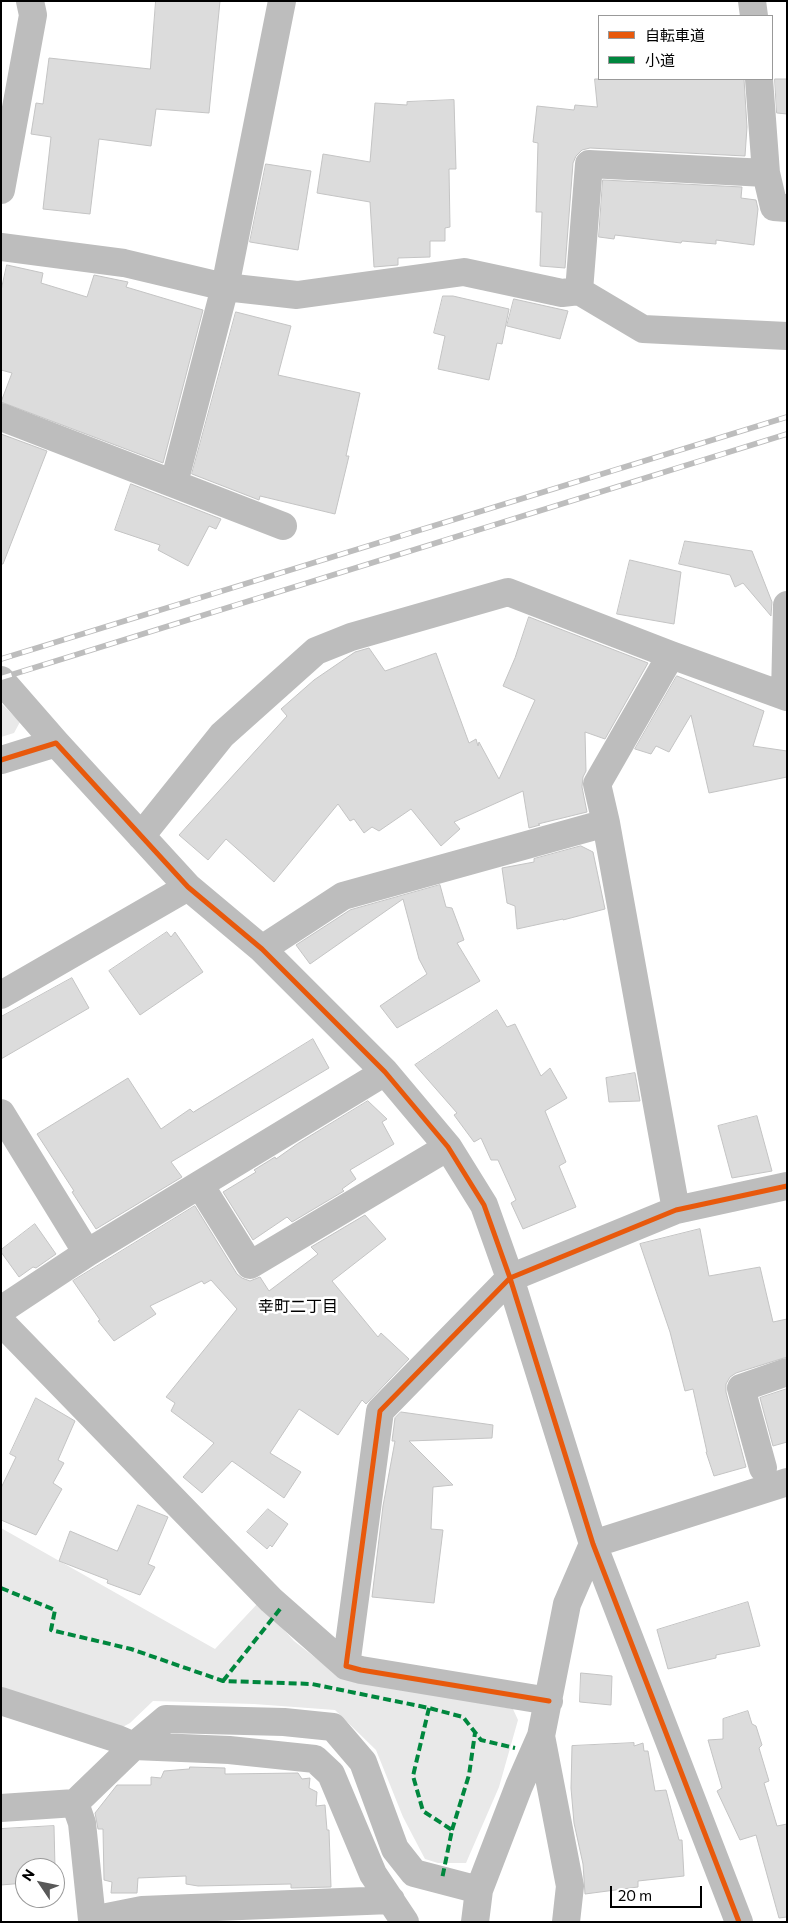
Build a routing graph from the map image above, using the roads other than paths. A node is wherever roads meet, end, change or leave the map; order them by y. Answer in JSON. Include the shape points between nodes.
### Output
{"nodes":[{"id":1,"x":30,"y":1,"type":"edge"},
{"id":2,"x":282,"y":1,"type":"edge"},
{"id":3,"x":752,"y":1,"type":"edge"},
{"id":4,"x":754,"y":15,"type":"edge"},
{"id":5,"x":11,"y":78,"type":"edge"},
{"id":6,"x":759,"y":80,"type":"edge"},
{"id":7,"x":766,"y":173,"type":"junction"},
{"id":8,"x":1,"y":190,"type":"edge"},
{"id":9,"x":787,"y":208,"type":"edge"},
{"id":10,"x":1,"y":247,"type":"edge"},
{"id":11,"x":225,"y":287,"type":"junction"},
{"id":12,"x":579,"y":291,"type":"junction"},
{"id":13,"x":787,"y":336,"type":"edge"},
{"id":14,"x":1,"y":417,"type":"edge"},
{"id":15,"x":174,"y":483,"type":"junction"},
{"id":16,"x":283,"y":526,"type":"dead end"},
{"id":17,"x":787,"y":605,"type":"edge"},
{"id":18,"x":671,"y":655,"type":"junction"},
{"id":19,"x":1,"y":680,"type":"edge"},
{"id":20,"x":786,"y":697,"type":"edge"},
{"id":21,"x":56,"y":743,"type":"junction"},
{"id":22,"x":1,"y":760,"type":"edge"},
{"id":23,"x":606,"y":823,"type":"junction"},
{"id":24,"x":141,"y":836,"type":"junction"},
{"id":25,"x":188,"y":887,"type":"junction"},
{"id":26,"x":262,"y":949,"type":"junction"},
{"id":27,"x":1,"y":995,"type":"edge"},
{"id":28,"x":385,"y":1072,"type":"junction"},
{"id":29,"x":1,"y":1113,"type":"edge"},
{"id":30,"x":448,"y":1147,"type":"junction"},
{"id":31,"x":200,"y":1185,"type":"junction"},
{"id":32,"x":787,"y":1186,"type":"edge"},
{"id":33,"x":676,"y":1210,"type":"junction"},
{"id":34,"x":87,"y":1253,"type":"junction"},
{"id":35,"x":510,"y":1278,"type":"junction"},
{"id":36,"x":1,"y":1310,"type":"edge"},
{"id":37,"x":1,"y":1322,"type":"edge"},
{"id":38,"x":787,"y":1372,"type":"edge"},
{"id":39,"x":763,"y":1468,"type":"dead end"},
{"id":40,"x":787,"y":1482,"type":"edge"},
{"id":41,"x":594,"y":1544,"type":"junction"},
{"id":42,"x":346,"y":1666,"type":"junction"},
{"id":43,"x":1,"y":1701,"type":"edge"},
{"id":44,"x":549,"y":1701,"type":"junction"},
{"id":45,"x":540,"y":1736,"type":"junction"},
{"id":46,"x":134,"y":1746,"type":"junction"},
{"id":47,"x":75,"y":1803,"type":"junction"},
{"id":48,"x":1,"y":1808,"type":"edge"},
{"id":49,"x":478,"y":1890,"type":"junction"},
{"id":50,"x":398,"y":1911,"type":"edge"},
{"id":51,"x":157,"y":1916,"type":"edge"},
{"id":52,"x":475,"y":1922,"type":"edge"},
{"id":53,"x":566,"y":1922,"type":"edge"},
{"id":54,"x":739,"y":1922,"type":"edge"}],
"edges":[{"from":1,"to":5,"type":"street","via":[[33,15]]},
{"from":2,"to":11,"type":"street"},
{"from":3,"to":4,"type":"street"},
{"from":5,"to":8,"type":"street"},
{"from":6,"to":7,"type":"street"},
{"from":7,"to":9,"type":"street","via":[[774,207]]},
{"from":7,"to":12,"type":"street","via":[[588,164]]},
{"from":10,"to":11,"type":"street","via":[[124,263]]},
{"from":11,"to":12,"type":"street","via":[[298,295],[464,272],[562,293]]},
{"from":11,"to":15,"type":"street"},
{"from":12,"to":13,"type":"street","via":[[643,328]]},
{"from":14,"to":15,"type":"street"},
{"from":15,"to":16,"type":"street"},
{"from":17,"to":20,"type":"street"},
{"from":18,"to":20,"type":"street"},
{"from":18,"to":23,"type":"street","via":[[597,784]]},
{"from":18,"to":24,"type":"street","via":[[508,592],[350,637],[316,651],[222,734]]},
{"from":19,"to":21,"type":"street"},
{"from":21,"to":22,"type":"street"},
{"from":21,"to":24,"type":"street"},
{"from":23,"to":26,"type":"street","via":[[343,896]]},
{"from":23,"to":33,"type":"street"},
{"from":24,"to":25,"type":"street"},
{"from":25,"to":26,"type":"street"},
{"from":25,"to":27,"type":"street"},
{"from":26,"to":28,"type":"street"},
{"from":28,"to":30,"type":"street"},
{"from":28,"to":31,"type":"street"},
{"from":29,"to":34,"type":"street"},
{"from":30,"to":31,"type":"street","via":[[250,1264]]},
{"from":30,"to":35,"type":"street","via":[[484,1205]]},
{"from":31,"to":34,"type":"street"},
{"from":32,"to":33,"type":"street"},
{"from":33,"to":35,"type":"street"},
{"from":34,"to":36,"type":"street"},
{"from":35,"to":41,"type":"street"},
{"from":35,"to":42,"type":"street","via":[[380,1411]]},
{"from":37,"to":42,"type":"street","via":[[271,1600]]},
{"from":38,"to":39,"type":"street","via":[[741,1388]]},
{"from":40,"to":41,"type":"street"},
{"from":41,"to":44,"type":"street","via":[[567,1604]]},
{"from":41,"to":54,"type":"street"},
{"from":42,"to":44,"type":"street"},
{"from":43,"to":46,"type":"street"},
{"from":44,"to":45,"type":"street"},
{"from":45,"to":49,"type":"street"},
{"from":45,"to":53,"type":"street","via":[[570,1886]]},
{"from":46,"to":47,"type":"street"},
{"from":46,"to":49,"type":"street","via":[[166,1719],[284,1722],[333,1727],[363,1762],[396,1850],[414,1873]]},
{"from":46,"to":50,"type":"street","via":[[230,1750],[315,1759],[331,1774],[373,1874]]},
{"from":47,"to":48,"type":"street"},
{"from":47,"to":51,"type":"street","via":[[82,1823],[92,1920],[142,1910]]},
{"from":49,"to":52,"type":"street"},
{"from":50,"to":51,"type":"street"}]}
